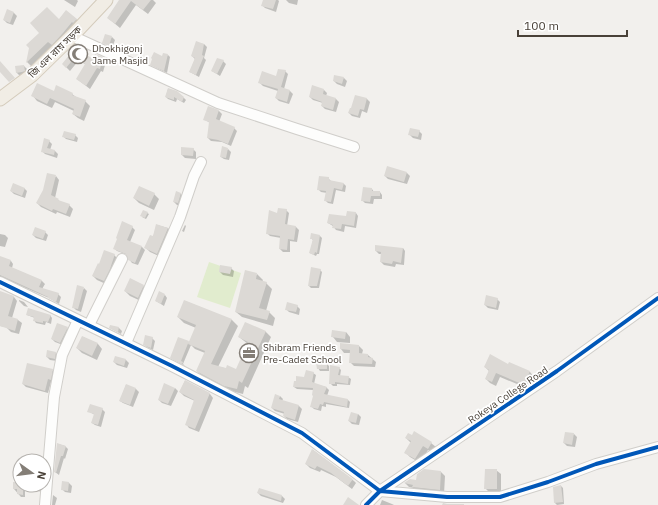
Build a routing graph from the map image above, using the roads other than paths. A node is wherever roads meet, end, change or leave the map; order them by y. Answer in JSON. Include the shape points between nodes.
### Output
{"nodes":[{"id":1,"x":104,"y":1,"type":"edge"},
{"id":2,"x":72,"y":36,"type":"junction"},
{"id":3,"x":1,"y":97,"type":"edge"},
{"id":4,"x":354,"y":147,"type":"dead end"},
{"id":5,"x":200,"y":162,"type":"dead end"},
{"id":6,"x":122,"y":259,"type":"dead end"},
{"id":7,"x":0,"y":282,"type":"edge"},
{"id":8,"x":658,"y":298,"type":"edge"},
{"id":9,"x":78,"y":320,"type":"junction"},
{"id":10,"x":89,"y":325,"type":"junction"},
{"id":11,"x":126,"y":343,"type":"junction"},
{"id":12,"x":658,"y":447,"type":"edge"},
{"id":13,"x":380,"y":491,"type":"junction"},
{"id":14,"x":45,"y":505,"type":"edge"},
{"id":15,"x":366,"y":505,"type":"edge"}],
"edges":[{"from":1,"to":2,"type":"main road","name":"জি এল রায় সড়ক"},
{"from":2,"to":3,"type":"main road","name":"জি এল রায় সড়ক","via":[[32,75]]},
{"from":2,"to":4,"type":"street","via":[[218,102]]},
{"from":5,"to":11,"type":"street","via":[[180,217]]},
{"from":6,"to":10,"type":"street"},
{"from":7,"to":9,"type":"street"},
{"from":8,"to":13,"type":"street","name":"Rokeya College Road","via":[[558,371]]},
{"from":9,"to":10,"type":"street"},
{"from":9,"to":14,"type":"street","via":[[62,355],[54,397]]},
{"from":10,"to":11,"type":"street"},
{"from":11,"to":13,"type":"street","via":[[302,432]]},
{"from":12,"to":13,"type":"street","via":[[596,464],[500,496],[448,497]]},
{"from":13,"to":15,"type":"street","name":"Rokeya College Road"}]}
